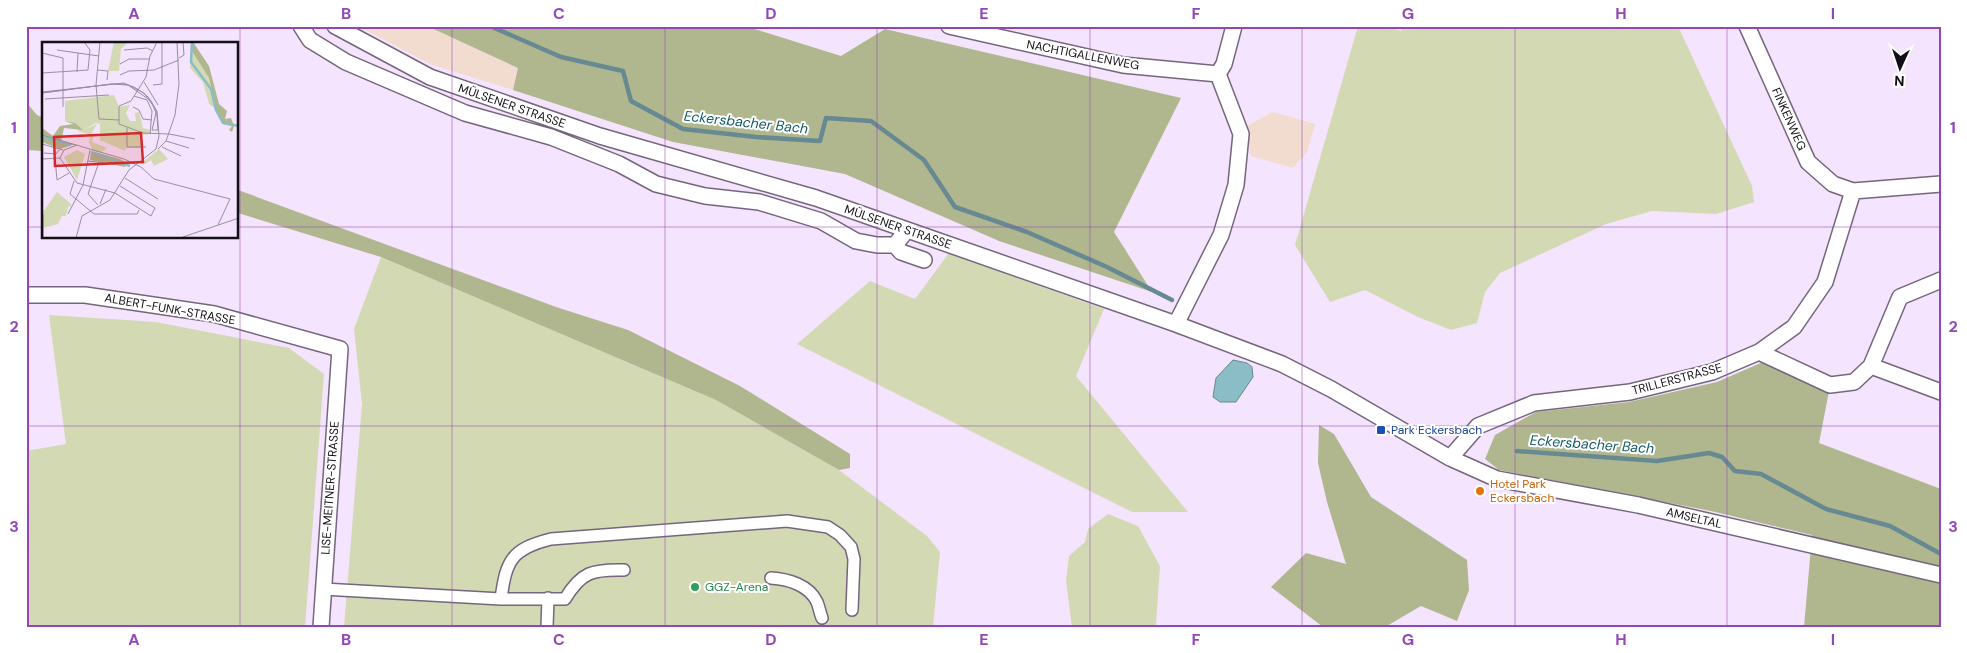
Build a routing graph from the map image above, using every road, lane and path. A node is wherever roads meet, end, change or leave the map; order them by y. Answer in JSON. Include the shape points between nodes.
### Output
{"nodes":[{"id":1,"x":301,"y":26,"type":"edge"},
{"id":2,"x":335,"y":26,"type":"edge"},
{"id":3,"x":948,"y":26,"type":"edge"},
{"id":4,"x":1234,"y":26,"type":"edge"},
{"id":5,"x":1747,"y":26,"type":"edge"},
{"id":6,"x":988,"y":31,"type":"edge"},
{"id":7,"x":1218,"y":74,"type":"junction"},
{"id":8,"x":1941,"y":184,"type":"edge"},
{"id":9,"x":1854,"y":191,"type":"junction"},
{"id":10,"x":907,"y":230,"type":"junction"},
{"id":11,"x":895,"y":245,"type":"junction"},
{"id":12,"x":924,"y":260,"type":"dead end"},
{"id":13,"x":1940,"y":278,"type":"edge"},
{"id":14,"x":26,"y":295,"type":"edge"},
{"id":15,"x":1176,"y":324,"type":"junction"},
{"id":16,"x":340,"y":349,"type":"joint"},
{"id":17,"x":1758,"y":352,"type":"junction"},
{"id":18,"x":1871,"y":366,"type":"junction"},
{"id":19,"x":1941,"y":392,"type":"edge"},
{"id":20,"x":1450,"y":458,"type":"junction"},
{"id":21,"x":624,"y":570,"type":"dead end"},
{"id":22,"x":1941,"y":575,"type":"edge"},
{"id":23,"x":771,"y":578,"type":"dead end"},
{"id":24,"x":323,"y":589,"type":"junction"},
{"id":25,"x":548,"y":598,"type":"junction"},
{"id":26,"x":501,"y":600,"type":"junction"},
{"id":27,"x":852,"y":610,"type":"dead end"},
{"id":28,"x":822,"y":618,"type":"dead end"},
{"id":29,"x":321,"y":627,"type":"edge"},
{"id":30,"x":547,"y":627,"type":"edge"}],
"edges":[{"from":1,"to":11,"type":"street","via":[[310,40],[346,62],[465,113],[577,147],[656,184],[705,196],[759,202],[821,221],[856,241]]},
{"from":2,"to":10,"type":"street","name":"MÜLSENER STRASSE","via":[[430,77],[600,136],[816,198]]},
{"from":3,"to":6,"type":"street","name":"NACHTIGALLENWEG"},
{"from":4,"to":7,"type":"street","via":[[1224,64]]},
{"from":5,"to":9,"type":"street","name":"FINKENWEG","via":[[1808,162],[1832,184]]},
{"from":6,"to":7,"type":"street","name":"NACHTIGALLENWEG","via":[[1124,65]]},
{"from":7,"to":15,"type":"street","via":[[1241,134],[1236,185],[1221,235]]},
{"from":8,"to":9,"type":"street"},
{"from":9,"to":17,"type":"street","name":"TRILLERSTRASSE","via":[[1825,282],[1794,327]]},
{"from":10,"to":11,"type":"street"},
{"from":10,"to":15,"type":"street","name":"MÜLSENER STRASSE"},
{"from":11,"to":12,"type":"street","via":[[901,252]]},
{"from":13,"to":18,"type":"street","via":[[1900,297]]},
{"from":14,"to":16,"type":"street","name":"ALBERT-FUNK-STRASSE","via":[[85,295],[214,314]]},
{"from":15,"to":20,"type":"street","name":"MÜLSENER STRASSE","via":[[1282,364],[1332,389]]},
{"from":16,"to":24,"type":"street","name":"LISE-MEITNER-STRASSE"},
{"from":17,"to":18,"type":"street","via":[[1830,385],[1854,382]]},
{"from":17,"to":20,"type":"street","name":"TRILLERSTRASSE","via":[[1712,372],[1630,392],[1534,403],[1478,426]]},
{"from":18,"to":19,"type":"street"},
{"from":20,"to":22,"type":"street","name":"AMSELTAL","via":[[1497,479],[1638,505]]},
{"from":21,"to":25,"type":"street","via":[[595,571],[581,577],[565,599]]},
{"from":23,"to":28,"type":"street","via":[[783,579],[810,591]]},
{"from":24,"to":26,"type":"street"},
{"from":24,"to":29,"type":"street","name":"LISE-MEITNER-STRASSE"},
{"from":25,"to":26,"type":"street"},
{"from":25,"to":30,"type":"street"},
{"from":26,"to":27,"type":"street","via":[[508,566],[521,549],[532,544],[551,539],[787,521],[828,527],[851,547],[854,559]]}]}
